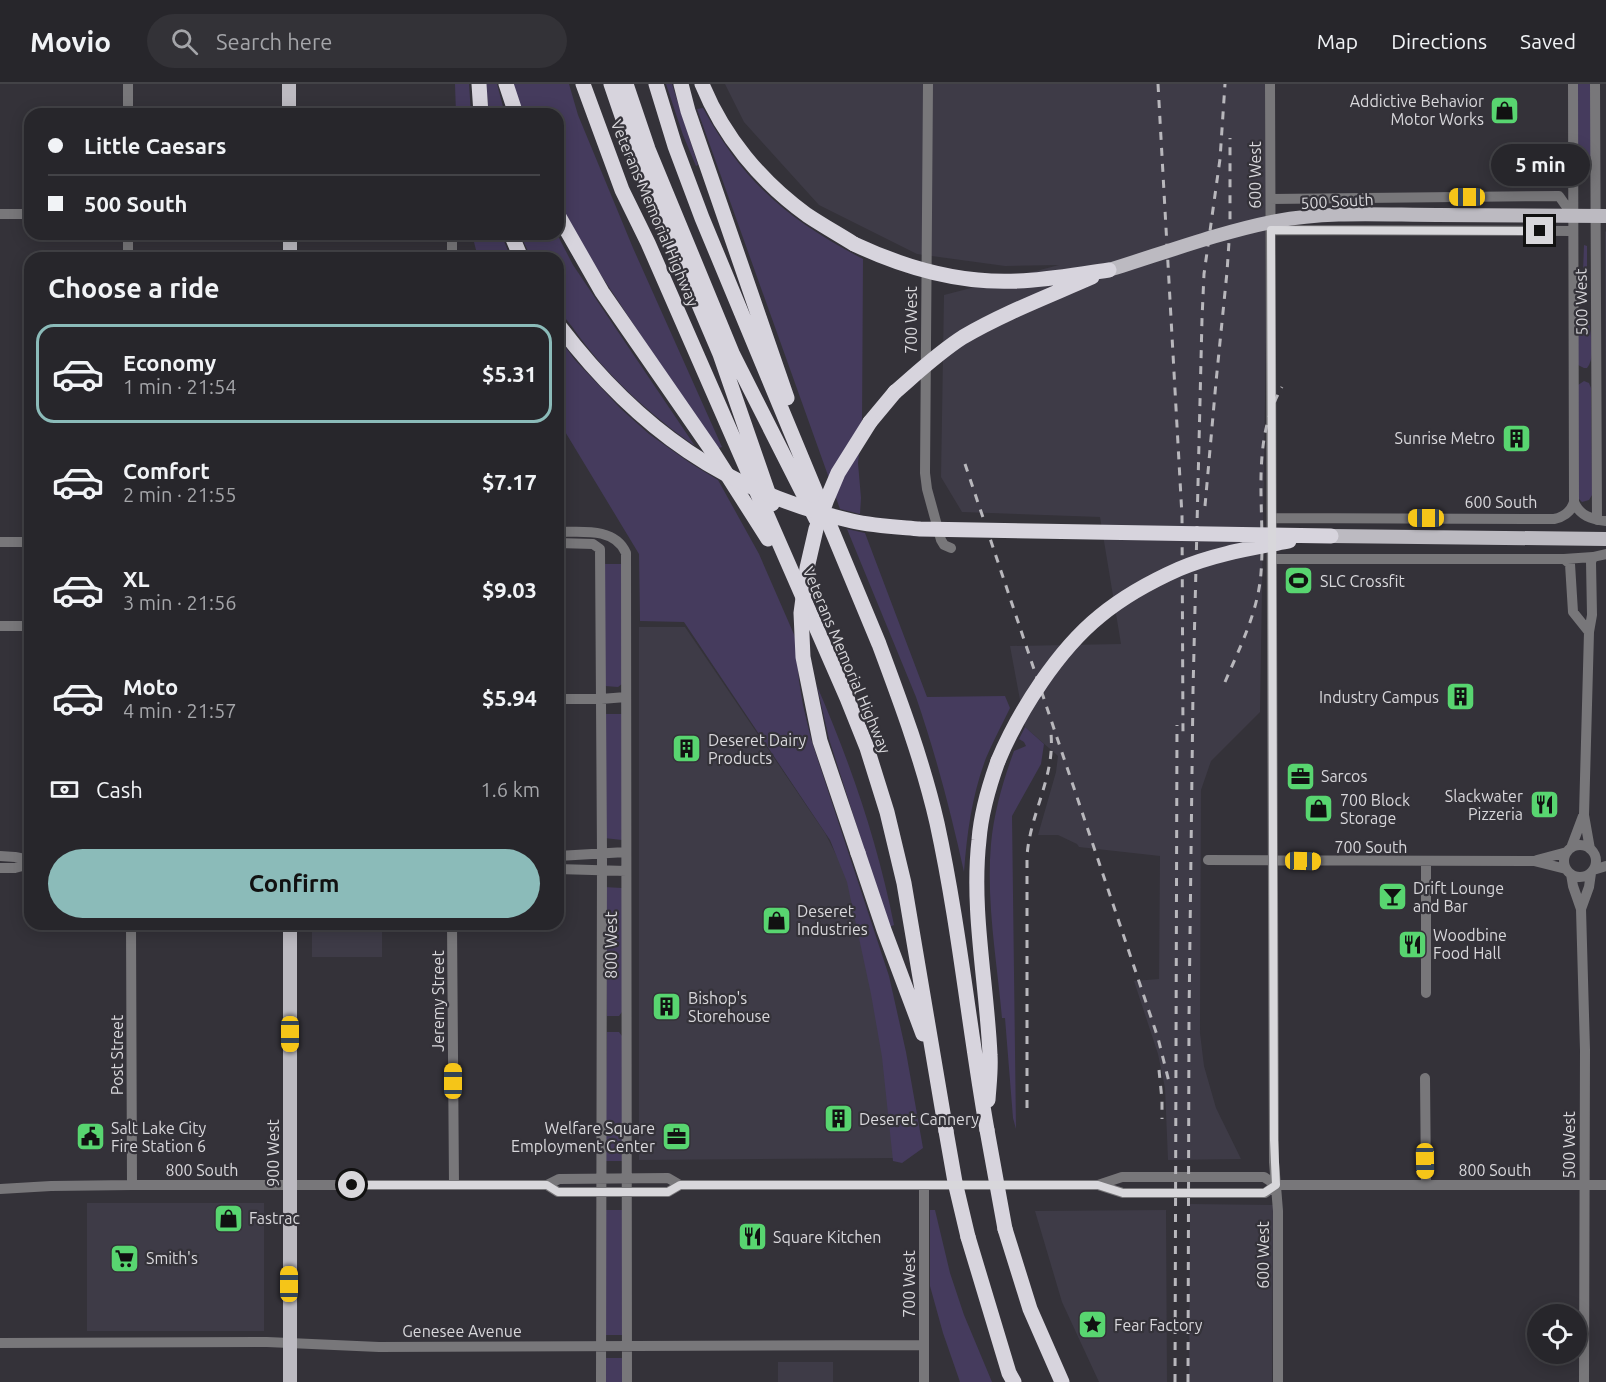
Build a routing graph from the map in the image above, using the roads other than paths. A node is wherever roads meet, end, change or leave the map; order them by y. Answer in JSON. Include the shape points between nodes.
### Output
{"nodes":[{"id":1,"x":128,"y":84,"type":"edge"},
{"id":2,"x":290,"y":84,"type":"edge"},
{"id":3,"x":479,"y":84,"type":"edge"},
{"id":4,"x":506,"y":84,"type":"edge"},
{"id":5,"x":583,"y":84,"type":"edge"},
{"id":6,"x":611,"y":84,"type":"edge"},
{"id":7,"x":626,"y":84,"type":"edge"},
{"id":8,"x":656,"y":84,"type":"edge"},
{"id":9,"x":681,"y":84,"type":"edge"},
{"id":10,"x":702,"y":84,"type":"edge"},
{"id":11,"x":928,"y":84,"type":"edge"},
{"id":12,"x":1270,"y":84,"type":"edge"},
{"id":13,"x":1572,"y":84,"type":"edge"},
{"id":14,"x":1595,"y":84,"type":"edge"},
{"id":15,"x":128,"y":108,"type":"edge"},
{"id":16,"x":290,"y":108,"type":"edge"},
{"id":17,"x":481,"y":108,"type":"edge"},
{"id":18,"x":514,"y":108,"type":"edge"},
{"id":19,"x":1270,"y":199,"type":"junction"},
{"id":20,"x":0,"y":214,"type":"edge"},
{"id":21,"x":24,"y":214,"type":"edge"},
{"id":22,"x":1573,"y":216,"type":"junction"},
{"id":23,"x":1601,"y":216,"type":"edge"},
{"id":24,"x":564,"y":225,"type":"edge"},
{"id":25,"x":1271,"y":230,"type":"junction"},
{"id":26,"x":1573,"y":231,"type":"junction"},
{"id":27,"x":1109,"y":270,"type":"junction"},
{"id":28,"x":564,"y":331,"type":"edge"},
{"id":29,"x":1574,"y":502,"type":"junction"},
{"id":30,"x":1272,"y":518,"type":"junction"},
{"id":31,"x":1602,"y":521,"type":"edge"},
{"id":32,"x":832,"y":531,"type":"junction"},
{"id":33,"x":564,"y":532,"type":"edge"},
{"id":34,"x":1331,"y":536,"type":"junction"},
{"id":35,"x":1606,"y":539,"type":"edge"},
{"id":36,"x":0,"y":542,"type":"edge"},
{"id":37,"x":24,"y":542,"type":"edge"},
{"id":38,"x":564,"y":543,"type":"edge"},
{"id":39,"x":951,"y":548,"type":"dead end"},
{"id":40,"x":1606,"y":554,"type":"edge"},
{"id":41,"x":1593,"y":557,"type":"junction"},
{"id":42,"x":1564,"y":558,"type":"junction"},
{"id":43,"x":1272,"y":559,"type":"junction"},
{"id":44,"x":793,"y":576,"type":"junction"},
{"id":45,"x":0,"y":626,"type":"edge"},
{"id":46,"x":24,"y":626,"type":"edge"},
{"id":47,"x":816,"y":630,"type":"junction"},
{"id":48,"x":1589,"y":632,"type":"junction"},
{"id":49,"x":879,"y":645,"type":"junction"},
{"id":50,"x":626,"y":697,"type":"junction"},
{"id":51,"x":564,"y":699,"type":"edge"},
{"id":52,"x":601,"y":699,"type":"junction"},
{"id":53,"x":1584,"y":815,"type":"junction"},
{"id":54,"x":1569,"y":850,"type":"junction"},
{"id":55,"x":1591,"y":850,"type":"junction"},
{"id":56,"x":626,"y":852,"type":"junction"},
{"id":57,"x":602,"y":854,"type":"junction"},
{"id":58,"x":1606,"y":854,"type":"edge"},
{"id":59,"x":0,"y":856,"type":"edge"},
{"id":60,"x":564,"y":856,"type":"edge"},
{"id":61,"x":24,"y":860,"type":"edge"},
{"id":62,"x":1208,"y":860,"type":"dead end"},
{"id":63,"x":1273,"y":861,"type":"junction"},
{"id":64,"x":1426,"y":861,"type":"junction"},
{"id":65,"x":1534,"y":861,"type":"junction"},
{"id":66,"x":24,"y":864,"type":"edge"},
{"id":67,"x":1606,"y":866,"type":"edge"},
{"id":68,"x":0,"y":868,"type":"edge"},
{"id":69,"x":564,"y":869,"type":"edge"},
{"id":70,"x":602,"y":869,"type":"junction"},
{"id":71,"x":626,"y":871,"type":"junction"},
{"id":72,"x":1569,"y":871,"type":"junction"},
{"id":73,"x":1592,"y":871,"type":"junction"},
{"id":74,"x":1581,"y":909,"type":"junction"},
{"id":75,"x":131,"y":930,"type":"edge"},
{"id":76,"x":290,"y":930,"type":"edge"},
{"id":77,"x":452,"y":930,"type":"edge"},
{"id":78,"x":1426,"y":993,"type":"dead end"},
{"id":79,"x":935,"y":1066,"type":"junction"},
{"id":80,"x":1425,"y":1078,"type":"dead end"},
{"id":81,"x":987,"y":1130,"type":"junction"},
{"id":82,"x":602,"y":1179,"type":"junction"},
{"id":83,"x":626,"y":1179,"type":"junction"},
{"id":84,"x":1426,"y":1184,"type":"junction"},
{"id":85,"x":132,"y":1185,"type":"junction"},
{"id":86,"x":290,"y":1185,"type":"junction"},
{"id":87,"x":454,"y":1185,"type":"junction"},
{"id":88,"x":547,"y":1185,"type":"junction"},
{"id":89,"x":680,"y":1185,"type":"junction"},
{"id":90,"x":924,"y":1185,"type":"junction"},
{"id":91,"x":1098,"y":1185,"type":"junction"},
{"id":92,"x":1276,"y":1185,"type":"junction"},
{"id":93,"x":1584,"y":1185,"type":"junction"},
{"id":94,"x":1606,"y":1185,"type":"edge"},
{"id":95,"x":0,"y":1189,"type":"edge"},
{"id":96,"x":602,"y":1192,"type":"junction"},
{"id":97,"x":626,"y":1192,"type":"junction"},
{"id":98,"x":1,"y":1343,"type":"edge"},
{"id":99,"x":290,"y":1344,"type":"junction"},
{"id":100,"x":924,"y":1345,"type":"junction"},
{"id":101,"x":601,"y":1346,"type":"junction"},
{"id":102,"x":627,"y":1346,"type":"junction"},
{"id":103,"x":290,"y":1382,"type":"edge"},
{"id":104,"x":601,"y":1382,"type":"edge"},
{"id":105,"x":627,"y":1382,"type":"edge"},
{"id":106,"x":924,"y":1382,"type":"edge"},
{"id":107,"x":1014,"y":1382,"type":"edge"},
{"id":108,"x":1062,"y":1382,"type":"edge"},
{"id":109,"x":1278,"y":1382,"type":"edge"},
{"id":110,"x":1584,"y":1382,"type":"edge"}],
"edges":[{"from":1,"to":15,"type":"street"},
{"from":2,"to":16,"type":"main road"},
{"from":3,"to":17,"type":"highway"},
{"from":4,"to":18,"type":"highway"},
{"from":5,"to":44,"type":"highway","name":"Veterans Memorial Highway","via":[[622,190]]},
{"from":6,"to":47,"type":"highway","via":[[636,157],[720,354]]},
{"from":7,"to":49,"type":"highway","via":[[648,149],[733,355]]},
{"from":8,"to":32,"type":"highway","name":"Veterans Memorial Highway","via":[[702,218]]},
{"from":9,"to":32,"type":"highway"},
{"from":10,"to":27,"type":"highway","bridge":true,"via":[[739,150],[775,188],[806,214],[873,253],[928,272],[977,280],[1017,282]]},
{"from":11,"to":39,"type":"street","name":"700 West","via":[[926,473],[941,540]]},
{"from":12,"to":19,"type":"street","name":"600 West"},
{"from":13,"to":22,"type":"street","name":"500 West"},
{"from":14,"to":23,"type":"street","name":"500 West"},
{"from":19,"to":22,"type":"street","name":"500 South","via":[[1559,196]]},
{"from":19,"to":25,"type":"street","name":"600 West"},
{"from":20,"to":21,"type":"street"},
{"from":22,"to":23,"type":"main road","name":"500 South"},
{"from":22,"to":26,"type":"street","name":"500 West"},
{"from":22,"to":27,"type":"main road","name":"500 South","bridge":true,"via":[[1326,216],[1277,221]]},
{"from":23,"to":31,"type":"street","name":"500 West"},
{"from":24,"to":44,"type":"highway","via":[[602,291]]},
{"from":25,"to":26,"type":"street","name":"500 South"},
{"from":25,"to":30,"type":"street","name":"600 West"},
{"from":26,"to":29,"type":"street","name":"500 West"},
{"from":27,"to":79,"type":"highway","bridge":true,"via":[[962,338],[896,392],[870,422],[838,473],[816,529],[807,568],[801,613],[803,657],[820,741]]},
{"from":28,"to":34,"type":"highway","bridge":true,"via":[[635,411],[682,448],[745,484],[818,512],[920,529]]},
{"from":29,"to":30,"type":"street","name":"600 South","via":[[1568,513],[1554,519]]},
{"from":29,"to":31,"type":"street","via":[[1584,516]]},
{"from":30,"to":43,"type":"street","name":"600 West"},
{"from":32,"to":49,"type":"highway","name":"Veterans Memorial Highway"},
{"from":33,"to":50,"type":"street","name":"800 West","via":[[604,534],[622,544],[626,553]]},
{"from":34,"to":35,"type":"main road"},
{"from":34,"to":81,"type":"highway","bridge":true,"via":[[1224,554],[1180,569],[1124,599],[1078,637],[1018,719],[990,784],[979,840],[978,906],[990,1057]]},
{"from":36,"to":37,"type":"street"},
{"from":38,"to":52,"type":"street","name":"800 West","via":[[593,544],[600,549]]},
{"from":40,"to":41,"type":"street"},
{"from":41,"to":42,"type":"street"},
{"from":41,"to":48,"type":"street"},
{"from":42,"to":43,"type":"street"},
{"from":42,"to":48,"type":"street","via":[[1570,564],[1573,612]]},
{"from":43,"to":63,"type":"street","name":"600 West"},
{"from":44,"to":47,"type":"highway","name":"Veterans Memorial Highway"},
{"from":45,"to":46,"type":"street"},
{"from":47,"to":79,"type":"highway","name":"Veterans Memorial Highway","via":[[867,748],[887,812],[907,901]]},
{"from":48,"to":53,"type":"street"},
{"from":49,"to":81,"type":"highway","name":"Veterans Memorial Highway","via":[[910,729],[936,821]]},
{"from":50,"to":52,"type":"street"},
{"from":50,"to":56,"type":"street","name":"800 West"},
{"from":51,"to":52,"type":"street"},
{"from":52,"to":57,"type":"street","name":"800 West"},
{"from":53,"to":54,"type":"street"},
{"from":53,"to":55,"type":"street"},
{"from":54,"to":55,"type":"street","via":[[1580,845]]},
{"from":54,"to":65,"type":"street","name":"700 South"},
{"from":54,"to":72,"type":"street","via":[[1564,861]]},
{"from":55,"to":58,"type":"street"},
{"from":55,"to":73,"type":"street","via":[[1595,858]]},
{"from":56,"to":57,"type":"street"},
{"from":56,"to":71,"type":"street","name":"800 West"},
{"from":57,"to":60,"type":"street"},
{"from":57,"to":70,"type":"street","name":"800 West"},
{"from":59,"to":61,"type":"street"},
{"from":62,"to":63,"type":"street","name":"700 South"},
{"from":63,"to":64,"type":"street","name":"700 South"},
{"from":63,"to":92,"type":"street","name":"600 West"},
{"from":64,"to":65,"type":"street","name":"700 South"},
{"from":64,"to":78,"type":"street"},
{"from":65,"to":72,"type":"street","name":"700 South"},
{"from":66,"to":68,"type":"street"},
{"from":67,"to":73,"type":"street"},
{"from":69,"to":70,"type":"street"},
{"from":70,"to":71,"type":"street"},
{"from":70,"to":82,"type":"street","name":"800 West"},
{"from":71,"to":83,"type":"street","name":"800 West"},
{"from":72,"to":73,"type":"street","via":[[1581,877]]},
{"from":72,"to":74,"type":"street","name":"500 West"},
{"from":73,"to":74,"type":"street","name":"500 West"},
{"from":74,"to":93,"type":"street","name":"500 West"},
{"from":75,"to":85,"type":"street","name":"Post Street"},
{"from":76,"to":86,"type":"main road","name":"900 West"},
{"from":77,"to":87,"type":"street","name":"Jeremy Street"},
{"from":79,"to":107,"type":"highway","name":"Veterans Memorial Highway","bridge":true,"via":[[968,1237]]},
{"from":80,"to":84,"type":"street"},
{"from":81,"to":108,"type":"highway","name":"Veterans Memorial Highway","bridge":true,"via":[[1005,1229],[1029,1309]]},
{"from":82,"to":83,"type":"street","name":"800 South"},
{"from":82,"to":88,"type":"street","name":"800 South","via":[[558,1179]]},
{"from":82,"to":96,"type":"street","name":"800 West"},
{"from":83,"to":89,"type":"street","name":"800 South","via":[[668,1178]]},
{"from":83,"to":97,"type":"street","name":"800 West"},
{"from":84,"to":92,"type":"street","name":"800 South"},
{"from":84,"to":93,"type":"street","name":"800 South"},
{"from":85,"to":86,"type":"street","name":"800 South"},
{"from":85,"to":95,"type":"street","name":"800 South"},
{"from":86,"to":87,"type":"street","name":"800 South"},
{"from":86,"to":99,"type":"main road","name":"900 West"},
{"from":87,"to":88,"type":"street","name":"800 South"},
{"from":88,"to":96,"type":"street","name":"800 South","via":[[558,1192]]},
{"from":89,"to":90,"type":"street","name":"800 South"},
{"from":89,"to":97,"type":"street","name":"800 South","via":[[668,1192]]},
{"from":90,"to":91,"type":"street","name":"800 South"},
{"from":90,"to":100,"type":"street","name":"700 West"},
{"from":91,"to":92,"type":"street","name":"800 South","via":[[1123,1193],[1264,1193]]},
{"from":91,"to":92,"type":"street","name":"800 South","via":[[1122,1177],[1264,1177]]},
{"from":92,"to":109,"type":"street","name":"600 West"},
{"from":93,"to":94,"type":"street","name":"800 South"},
{"from":93,"to":110,"type":"street","name":"500 West"},
{"from":96,"to":97,"type":"street","name":"800 South"},
{"from":96,"to":101,"type":"street","name":"800 West"},
{"from":97,"to":102,"type":"street","name":"800 West"},
{"from":98,"to":99,"type":"street","name":"Genesee Avenue"},
{"from":99,"to":101,"type":"street","name":"Genesee Avenue"},
{"from":99,"to":103,"type":"main road","name":"900 West"},
{"from":100,"to":102,"type":"street","name":"Genesee Avenue"},
{"from":100,"to":106,"type":"street","name":"700 West"},
{"from":101,"to":102,"type":"street","name":"Genesee Avenue"},
{"from":101,"to":104,"type":"street","name":"800 West"},
{"from":102,"to":105,"type":"street","name":"800 West"}]}
